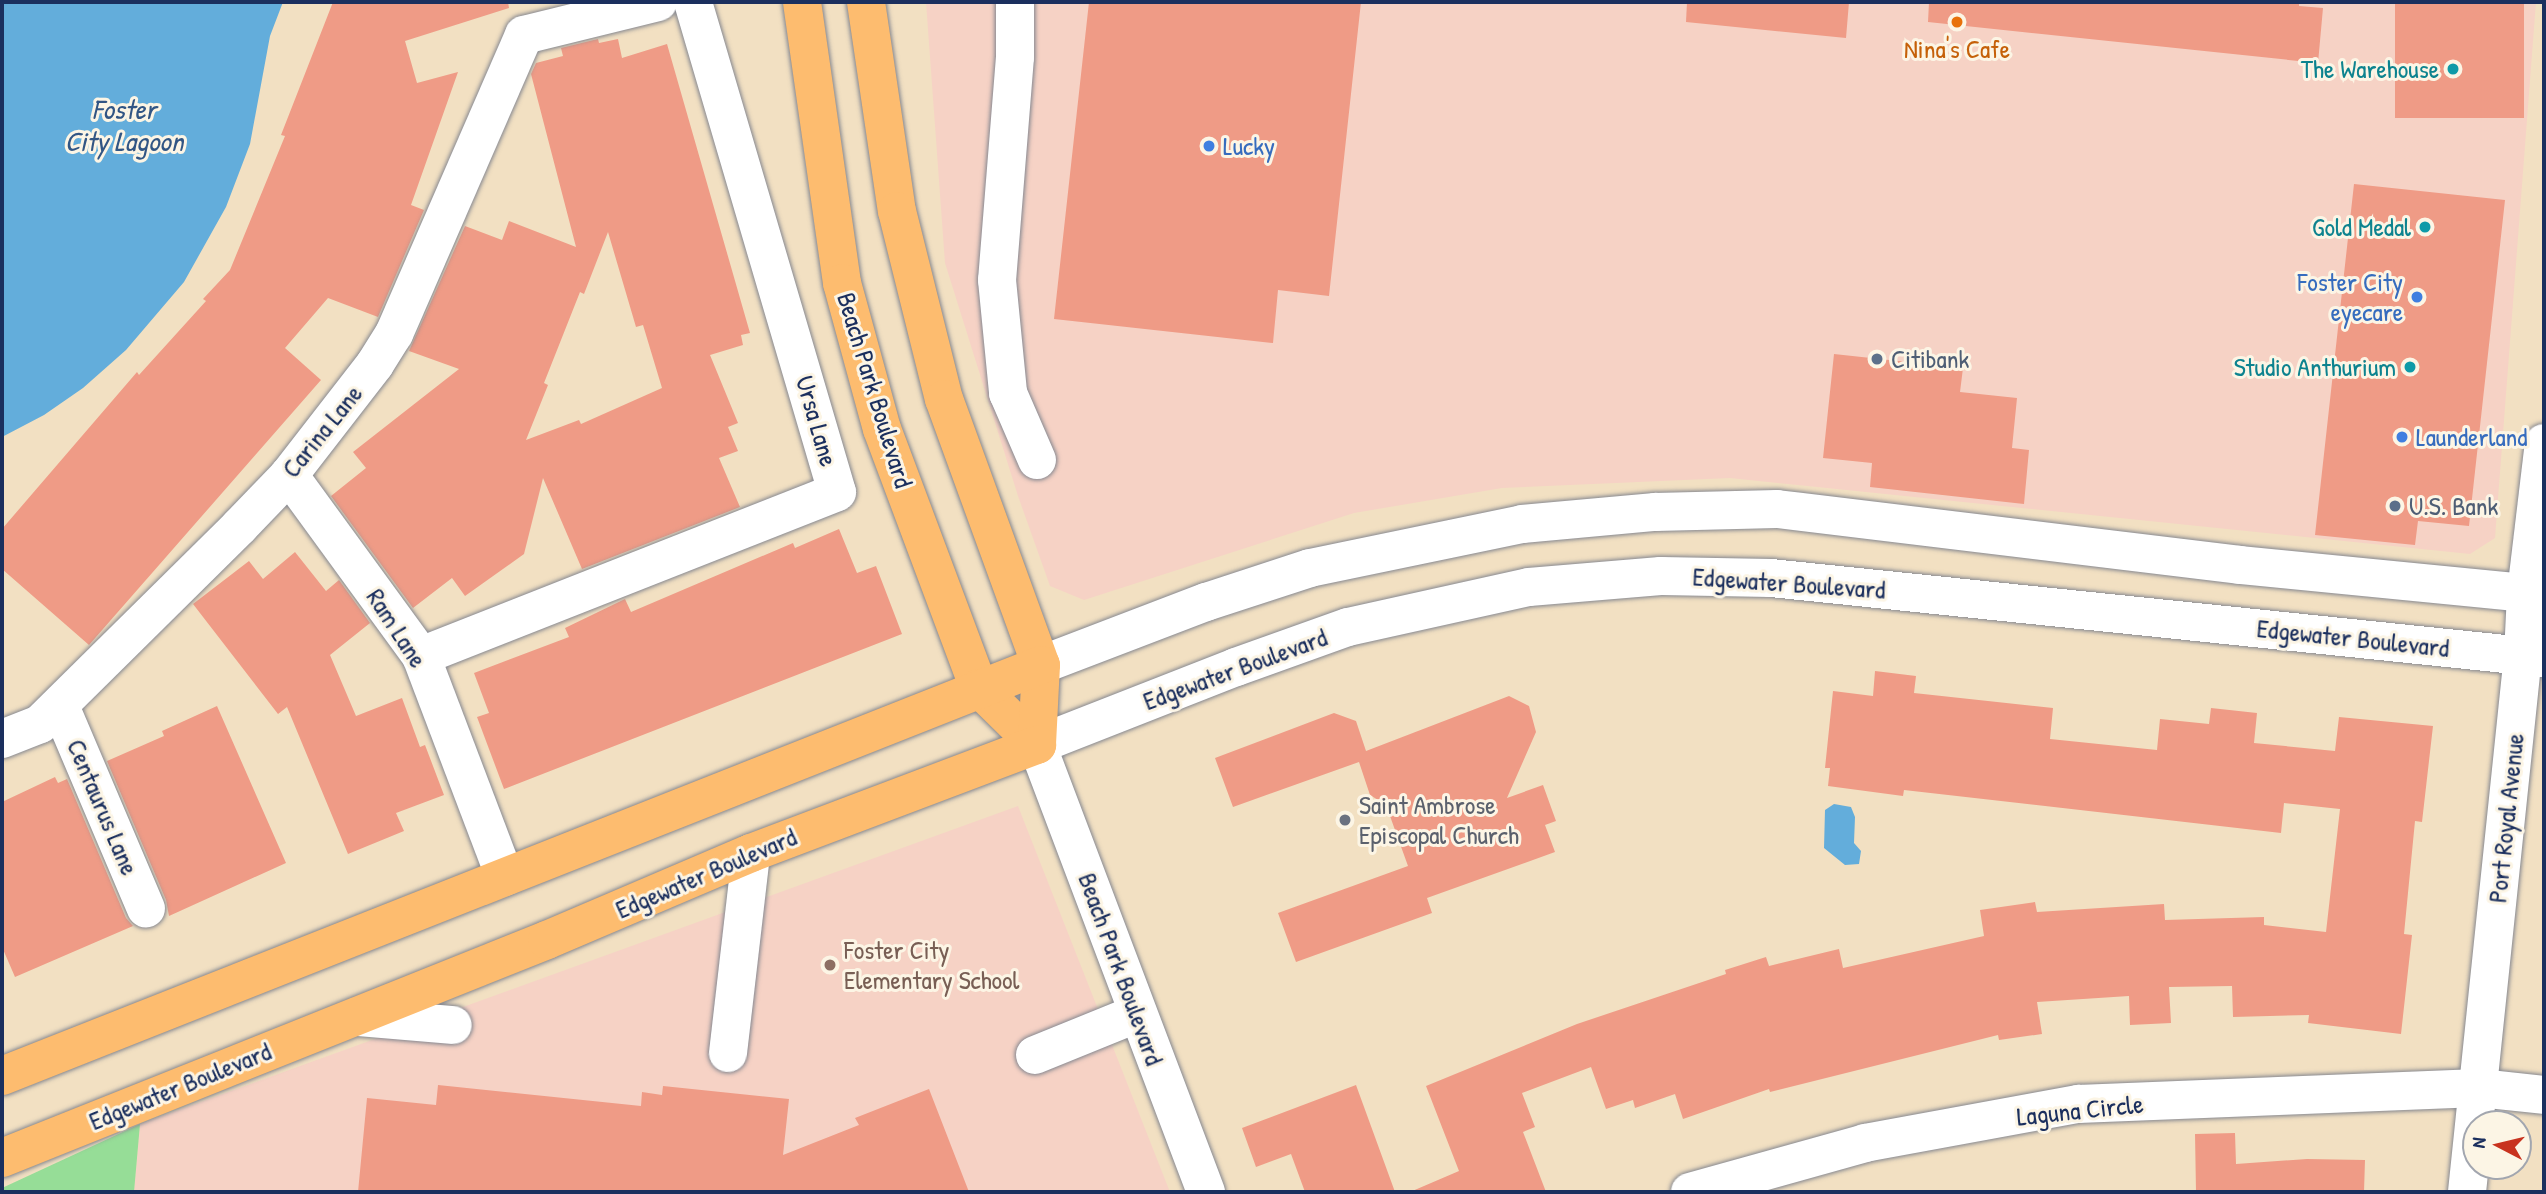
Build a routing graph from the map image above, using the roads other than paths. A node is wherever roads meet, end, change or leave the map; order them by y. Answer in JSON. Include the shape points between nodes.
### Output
{"nodes":[{"id":1,"x":658,"y":2,"type":"edge"},
{"id":2,"x":693,"y":2,"type":"edge"},
{"id":3,"x":802,"y":2,"type":"edge"},
{"id":4,"x":866,"y":2,"type":"edge"},
{"id":5,"x":1015,"y":2,"type":"edge"},
{"id":6,"x":2544,"y":443,"type":"edge"},
{"id":7,"x":1037,"y":460,"type":"dead end"},
{"id":8,"x":289,"y":475,"type":"junction"},
{"id":9,"x":2535,"y":594,"type":"edge"},
{"id":10,"x":421,"y":656,"type":"junction"},
{"id":11,"x":2534,"y":656,"type":"edge"},
{"id":12,"x":1041,"y":665,"type":"junction"},
{"id":13,"x":979,"y":688,"type":"junction"},
{"id":14,"x":60,"y":706,"type":"junction"},
{"id":15,"x":2,"y":739,"type":"edge"},
{"id":16,"x":1037,"y":745,"type":"junction"},
{"id":17,"x":751,"y":853,"type":"junction"},
{"id":18,"x":505,"y":877,"type":"junction"},
{"id":19,"x":146,"y":909,"type":"dead end"},
{"id":20,"x":1136,"y":1014,"type":"junction"},
{"id":21,"x":357,"y":1017,"type":"junction"},
{"id":22,"x":453,"y":1025,"type":"dead end"},
{"id":23,"x":728,"y":1053,"type":"dead end"},
{"id":24,"x":1035,"y":1055,"type":"dead end"},
{"id":25,"x":2,"y":1076,"type":"edge"},
{"id":26,"x":2479,"y":1088,"type":"junction"},
{"id":27,"x":2544,"y":1095,"type":"edge"},
{"id":28,"x":2,"y":1158,"type":"edge"},
{"id":29,"x":1206,"y":1192,"type":"edge"},
{"id":30,"x":1690,"y":1192,"type":"edge"},
{"id":31,"x":2467,"y":1192,"type":"edge"}],
"edges":[{"from":1,"to":8,"type":"street","name":"Carina Lane","via":[[524,35],[394,334]]},
{"from":2,"to":10,"type":"street","name":"Ursa Lane","via":[[837,492]]},
{"from":3,"to":13,"type":"main road","name":"Beach Park Boulevard","via":[[842,283],[882,429]]},
{"from":4,"to":12,"type":"main road","name":"Beach Park Boulevard","via":[[897,211],[944,399]]},
{"from":5,"to":7,"type":"street","via":[[1015,57],[997,281],[1008,393]]},
{"from":6,"to":9,"type":"street","name":"Port Royal Avenue"},
{"from":8,"to":10,"type":"street","name":"Ram Lane"},
{"from":8,"to":14,"type":"street","name":"Carina Lane"},
{"from":9,"to":11,"type":"street","name":"Port Royal Avenue"},
{"from":9,"to":12,"type":"street","via":[[2240,565],[1777,509],[1655,512],[1522,524],[1310,568]]},
{"from":10,"to":18,"type":"street","name":"Ram Lane"},
{"from":11,"to":16,"type":"street","name":"Edgewater Boulevard","via":[[1771,578],[1661,576],[1530,587],[1348,627]]},
{"from":11,"to":26,"type":"street","name":"Port Royal Avenue"},
{"from":12,"to":13,"type":"main road"},
{"from":12,"to":16,"type":"main road","name":"Beach Park Boulevard"},
{"from":13,"to":16,"type":"main road","name":"Beach Park Boulevard"},
{"from":13,"to":18,"type":"main road"},
{"from":14,"to":15,"type":"street","name":"Carina Lane","via":[[40,724]]},
{"from":14,"to":19,"type":"street","name":"Centaurus Lane"},
{"from":16,"to":17,"type":"main road","name":"Edgewater Boulevard"},
{"from":16,"to":20,"type":"street","name":"Beach Park Boulevard"},
{"from":17,"to":21,"type":"main road","name":"Edgewater Boulevard"},
{"from":17,"to":23,"type":"street"},
{"from":18,"to":25,"type":"main road"},
{"from":20,"to":24,"type":"street"},
{"from":20,"to":29,"type":"street","name":"Beach Park Boulevard"},
{"from":21,"to":22,"type":"street"},
{"from":21,"to":28,"type":"main road","name":"Edgewater Boulevard"},
{"from":26,"to":27,"type":"street","name":"Laguna Circle"},
{"from":26,"to":30,"type":"street","name":"Laguna Circle","via":[[2078,1104],[1865,1143]]},
{"from":26,"to":31,"type":"street","name":"Port Royal Avenue"}]}
